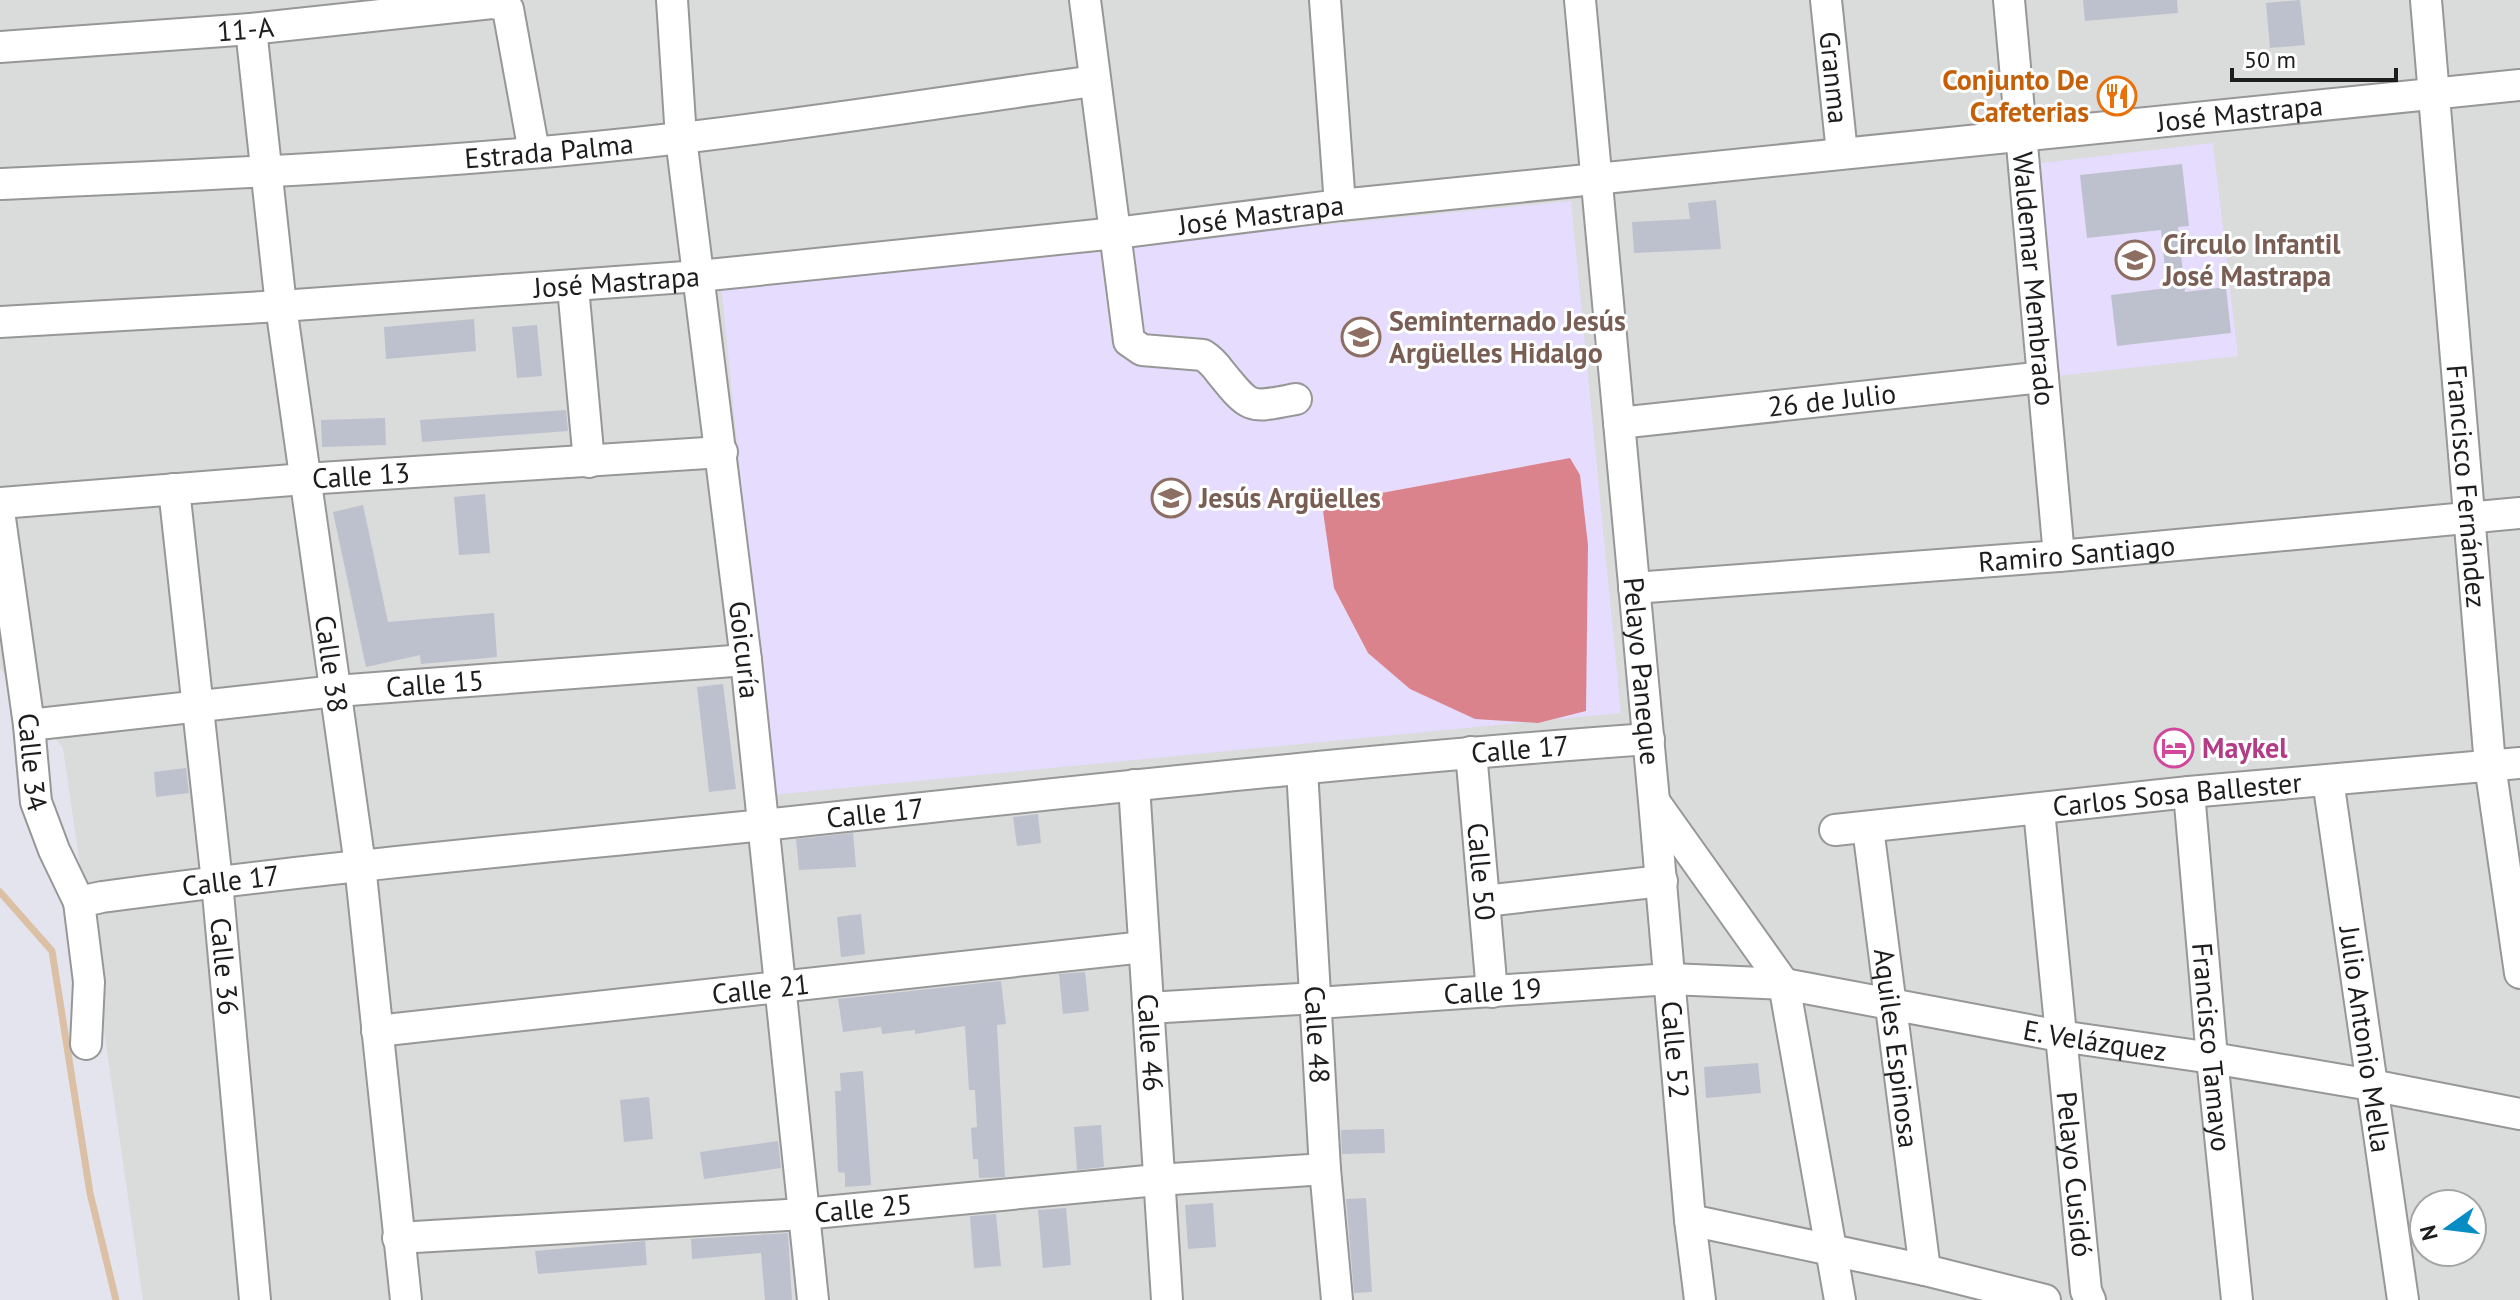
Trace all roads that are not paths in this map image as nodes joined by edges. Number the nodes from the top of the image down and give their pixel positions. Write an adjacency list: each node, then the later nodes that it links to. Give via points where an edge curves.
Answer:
1 (672, 0): 14 (street, Goicuría)
2 (1085, 0): 10 (street)
3 (1325, 0): 20 (street)
4 (1580, 0): 18 (street, Pelayo Paneque)
5 (1826, 0): 16 (street, Granma)
6 (2009, 0): 13 (street, Waldemar Membrado)
7 (2426, 0): 12 (street, Francisco Fernández)
8 (251, 29): 9 (street, 11-A); 15 (street, 11-A, via 503,5 508,9); 17 (street, Calle 38)
9 (0, 47)
10 (1094, 81): 14 (street, Estrada Palma); 21 (street)
11 (2520, 85): 12 (street, José Mastrapa)
12 (2433, 94): 13 (street, José Mastrapa); 35 (street, Francisco Fernández)
13 (2022, 137): 16 (street, José Mastrapa); 26 (street, Waldemar Membrado)
14 (681, 138): 15 (street, Estrada Palma); 22 (street, Goicuría)
15 (534, 152): 17 (street, Estrada Palma)
16 (1842, 153): 18 (street, José Mastrapa)
17 (268, 172): 19 (street, Estrada Palma); 24 (street, Calle 38)
18 (1597, 180): 20 (street, José Mastrapa); 28 (street, Pelayo Paneque)
19 (0, 184)
20 (1340, 205): 21 (street, José Mastrapa)
21 (1116, 233): 22 (street, José Mastrapa); 27 (street, via 1129,341 1142,350 1203,355 1251,404)
22 (699, 276): 23 (street, José Mastrapa); 29 (street, Goicuría)
23 (573, 287): 24 (street, José Mastrapa); 30 (street)
24 (281, 306): 25 (street, José Mastrapa); 31 (street, Calle 38)
25 (0, 322)
26 (2043, 377): 28 (street, 26 de Julio); 37 (street, Waldemar Membrado)
27 (1296, 399)
28 (1619, 423): 38 (street, Pelayo Paneque)
29 (722, 452): 30 (street, Calle 13); 39 (street, Goicuría)
30 (589, 462): 31 (street, Calle 13)
31 (305, 479): 32 (street, Calle 13); 40 (street, Calle 38)
32 (174, 489): 33 (street, Calle 13); 41 (street, Calle 36)
33 (0, 503)
34 (2520, 513): 35 (street, Ramiro Santiago)
35 (2468, 516): 37 (street, Ramiro Santiago); 46 (street, Francisco Fernández)
36 (0, 518): 42 (street, Calle 34)
37 (2059, 556): 38 (street, Ramiro Santiago)
38 (1634, 588): 43 (street, Pelayo Paneque)
39 (746, 660): 40 (street, Calle 15); 53 (street, Goicuría)
40 (336, 691): 41 (street, Calle 15); 56 (street, Calle 38)
41 (198, 708): 42 (street, Calle 15); 58 (street, Calle 36)
42 (29, 725): 59 (street, Calle 34, via 36,802 54,850)
43 (1649, 739): 44 (street, Calle 17); 51 (street, Pelayo Paneque)
44 (1471, 752): 47 (street, Calle 17); 60 (street, Calle 50)
45 (2520, 763): 46 (street, Carlos Sosa Ballester)
46 (2490, 765): 48 (street, Carlos Sosa Ballester); 62 (street, Francisco Fernández)
47 (1302, 769): 49 (street, Calle 17); 67 (street, Calle 48)
48 (2328, 780): 50 (street, Carlos Sosa Ballester); 74 (street, Julio Antonio Mella)
49 (1134, 785): 53 (street, Calle 17); 61 (street, Calle 46)
50 (2189, 792): 52 (street, Carlos Sosa Ballester); 73 (street, Francisco Tamayo)
51 (1654, 801): 57 (street, Calle 52); 64 (street, Pelayo Paneque)
52 (2039, 810): 54 (street, Carlos Sosa Ballester); 71 (street, Pelayo Cusidó)
53 (763, 825): 56 (street, Calle 17); 65 (street, Goicuría)
54 (1868, 828): 55 (street, Carlos Sosa Ballester); 68 (street, Aquiles Espinosa)
55 (1835, 830)
56 (360, 865): 58 (street, Calle 17); 70 (street, Calle 38)
57 (1662, 881): 60 (street); 63 (street, Calle 52)
58 (217, 882): 59 (street, Calle 17); 84 (street, Calle 36)
59 (90, 900): 72 (street, Calle 34)
60 (1484, 901): 66 (street, Calle 50)
61 (1144, 947): 65 (street, Calle 21); 69 (street, Calle 46)
62 (2520, 973)
63 (1670, 979): 64 (street, E. Velázquez); 66 (street, Calle 19); 79 (street, Calle 52)
64 (1784, 984): 68 (street, E. Velázquez); 81 (street, Pelayo Paneque)
65 (780, 988): 70 (street, Calle 21); 78 (street, Goicuría)
66 (1492, 992): 67 (street, Calle 19)
67 (1317, 1001): 69 (street, Calle 19); 76 (street, Calle 48)
68 (1889, 1006): 71 (street, E. Velázquez); 82 (street, Aquiles Espinosa)
69 (1148, 1008): 77 (street, Calle 46)
70 (377, 1031): 80 (street, Calle 38)
71 (2060, 1036): 73 (street, E. Velázquez); 91 (street, Pelayo Cusidó)
72 (86, 1044)
73 (2212, 1058): 74 (street, E. Velázquez); 92 (street, Francisco Tamayo)
74 (2371, 1085): 75 (street, E. Velázquez); 93 (street, Julio Antonio Mella)
75 (2520, 1114)
76 (1325, 1169): 77 (street, Calle 25); 88 (street, Calle 48)
77 (1157, 1180): 78 (street, Calle 25); 87 (street, Calle 46)
78 (803, 1214): 80 (street, Calle 25); 86 (street, Goicuría)
79 (1690, 1220): 81 (street); 83 (street, Calle 52)
80 (398, 1238): 85 (street, Calle 38)
81 (1833, 1251): 82 (street); 89 (street, Pelayo Paneque)
82 (1925, 1270): 90 (street)
83 (1695, 1299)
84 (255, 1300)
85 (406, 1300)
86 (813, 1300)
87 (1167, 1300)
88 (1337, 1300)
89 (1840, 1300)
90 (2045, 1300)
91 (2090, 1300)
92 (2237, 1300)
93 (2403, 1300)

